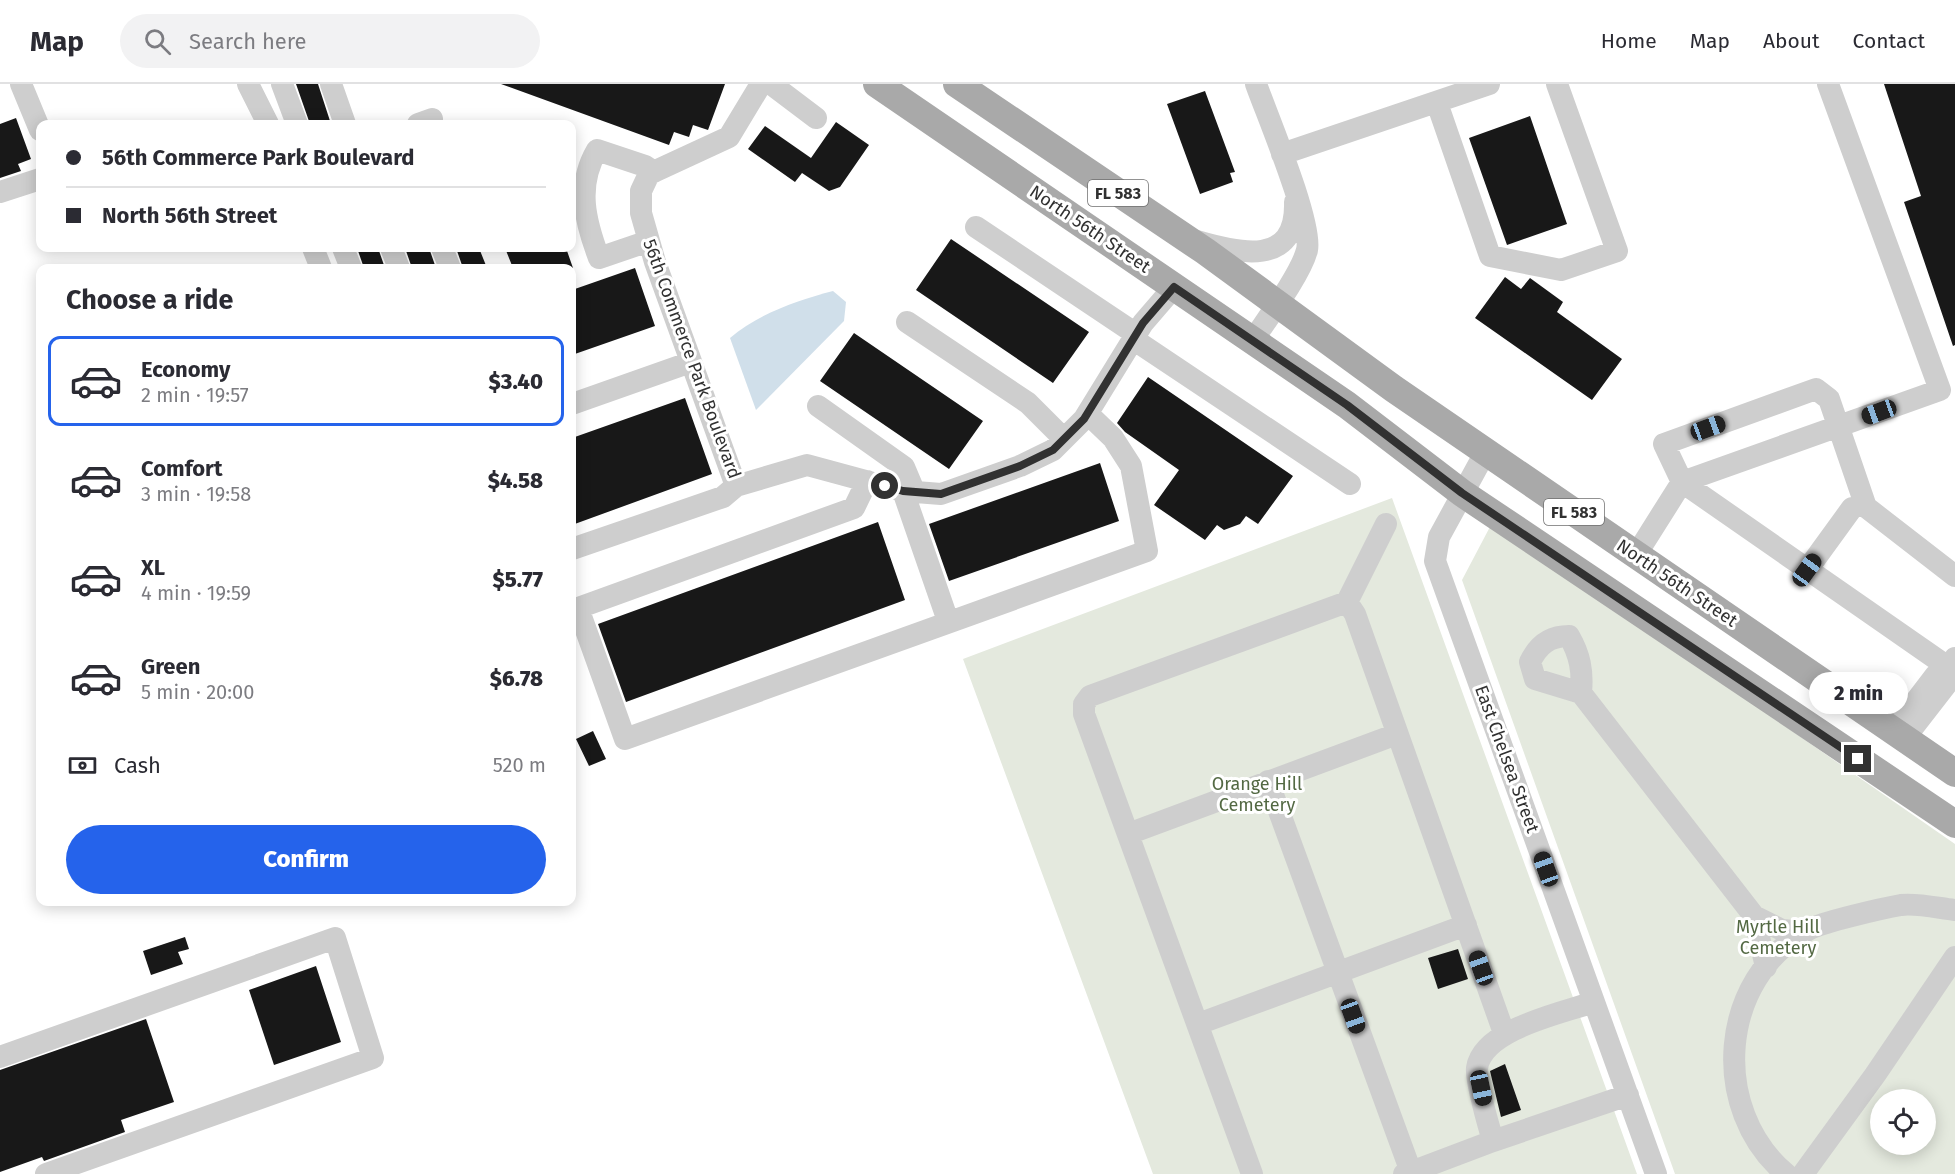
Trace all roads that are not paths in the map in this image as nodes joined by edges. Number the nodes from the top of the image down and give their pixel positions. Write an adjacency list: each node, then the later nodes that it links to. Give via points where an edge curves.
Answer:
1 (21, 84): 15 (street)
2 (248, 84): 16 (street)
3 (282, 84): 17 (street)
4 (331, 84): 18 (street)
5 (762, 84): 20 (street, via 729,136)
6 (771, 84): 14 (street)
7 (877, 84): 27 (main road, North 56th Street / FL 583)
8 (1256, 84): 19 (street)
9 (1489, 84): 13 (street)
10 (1557, 84): 13 (street, via 1617,251 1561,270 1490,255)
11 (1828, 84): 36 (street, via 1940,390)
12 (966, 86): 25 (main road, North 56th Street / FL 583)
13 (1437, 103): 19 (street)
14 (816, 118)
15 (36, 120)
16 (266, 120)
17 (296, 120)
18 (344, 120)
19 (1282, 154): 22 (street)
20 (654, 172): 26 (street, 56th Commerce Park Boulevard, via 641,191 640,213); 26 (street, via 597,150 589,165 583,198 586,223 599,258)
21 (36, 181): 23 (street)
22 (1294, 189): 25 (street, via 1292,228 1267,251 1230,250); 28 (street, via 1308,242)
23 (0, 192)
24 (976, 227): 30 (street)
25 (1184, 237): 28 (main road, North 56th Street / FL 583)
26 (649, 241): 32 (street, 56th Commerce Park Boulevard)
27 (1174, 287): 30 (street, 56th Commerce Park Boulevard); 31 (main road, North 56th Street / FL 583)
28 (1278, 304): 31 (street); 38 (main road, North 56th Street / FL 583)
29 (907, 322): 37 (street, via 1028,403)
30 (1135, 337): 35 (street, 56th Commerce Park Boulevard); 41 (street)
31 (1252, 340): 44 (main road, North 56th Street / FL 583, via 1347,405)
32 (691, 362): 33 (street); 42 (street, 56th Commerce Park Boulevard)
33 (576, 403)
34 (818, 406): 43 (street, via 904,467)
35 (1088, 414): 37 (street, 56th Commerce Park Boulevard); 52 (street, via 1113,438 1131,466 1147,551)
36 (1839, 427): 40 (street); 40 (street, via 1829,399 1816,389 1664,444); 49 (street, via 1866,507)
37 (1064, 439): 43 (street, 56th Commerce Park Boulevard, via 1053,450 1020,466 941,494)
38 (1486, 452): 44 (street, East Chelsea Street); 48 (main road, North 56th Street / FL 583)
39 (867, 481): 42 (street, 56th Commerce Park Boulevard, via 807,465); 43 (street, 56th Commerce Park Boulevard); 52 (street, via 854,508 578,608 625,739)
40 (1682, 482): 48 (street); 50 (street)
41 (1350, 484)
42 (736, 486): 47 (street, via 723,497)
43 (909, 492): 52 (street)
44 (1462, 493): 53 (main road, North 56th Street / FL 583); 69 (street, East Chelsea Street, via 1439,537 1435,561)
45 (1852, 508): 50 (street)
46 (1386, 524): 51 (street)
47 (576, 548)
48 (1636, 555): 57 (main road, North 56th Street / FL 583)
49 (1952, 569)
50 (1807, 570): 54 (street)
51 (1347, 602): 56 (street, via 1355,614); 61 (street, via 1090,696 1084,704 1084,714)
52 (948, 621)
53 (1688, 645): 57 (main road, via 1702,643 1726,650 1866,747 1892,746); 60 (main road, North 56th Street / FL 583)
54 (1953, 666): 57 (street, via 1949,681)
55 (1581, 693): 63 (street)
56 (1397, 734): 59 (street); 64 (street)
57 (1899, 735): 58 (main road, North 56th Street / FL 583)
58 (1955, 773)
59 (1268, 781): 61 (street); 68 (street)
60 (1948, 820)
61 (1128, 834): 70 (street)
62 (1955, 910): 65 (street, via 1902,905)
63 (1754, 916): 65 (street, via 1782,930); 67 (street)
64 (1466, 924): 68 (street); 71 (street)
65 (1805, 932): 67 (street, via 1782,946)
66 (1955, 957): 80 (street)
67 (1766, 967): 79 (street, via 1747,998 1733,1047 1733,1075 1739,1104 1753,1136)
68 (1336, 972): 70 (street); 75 (street)
69 (1594, 1002): 71 (street); 73 (street, East Chelsea Street)
70 (1198, 1024): 77 (street)
71 (1504, 1033): 74 (street, via 1487,1048 1477,1068)
72 (0, 1057): 76 (street, via 335,938 373,1058)
73 (1628, 1095): 74 (street); 78 (street, East Chelsea Street)
74 (1493, 1141): 75 (street)
75 (1409, 1173)
76 (46, 1174)
77 (1252, 1174)
78 (1656, 1174)
79 (1786, 1174)
80 (1803, 1174)

